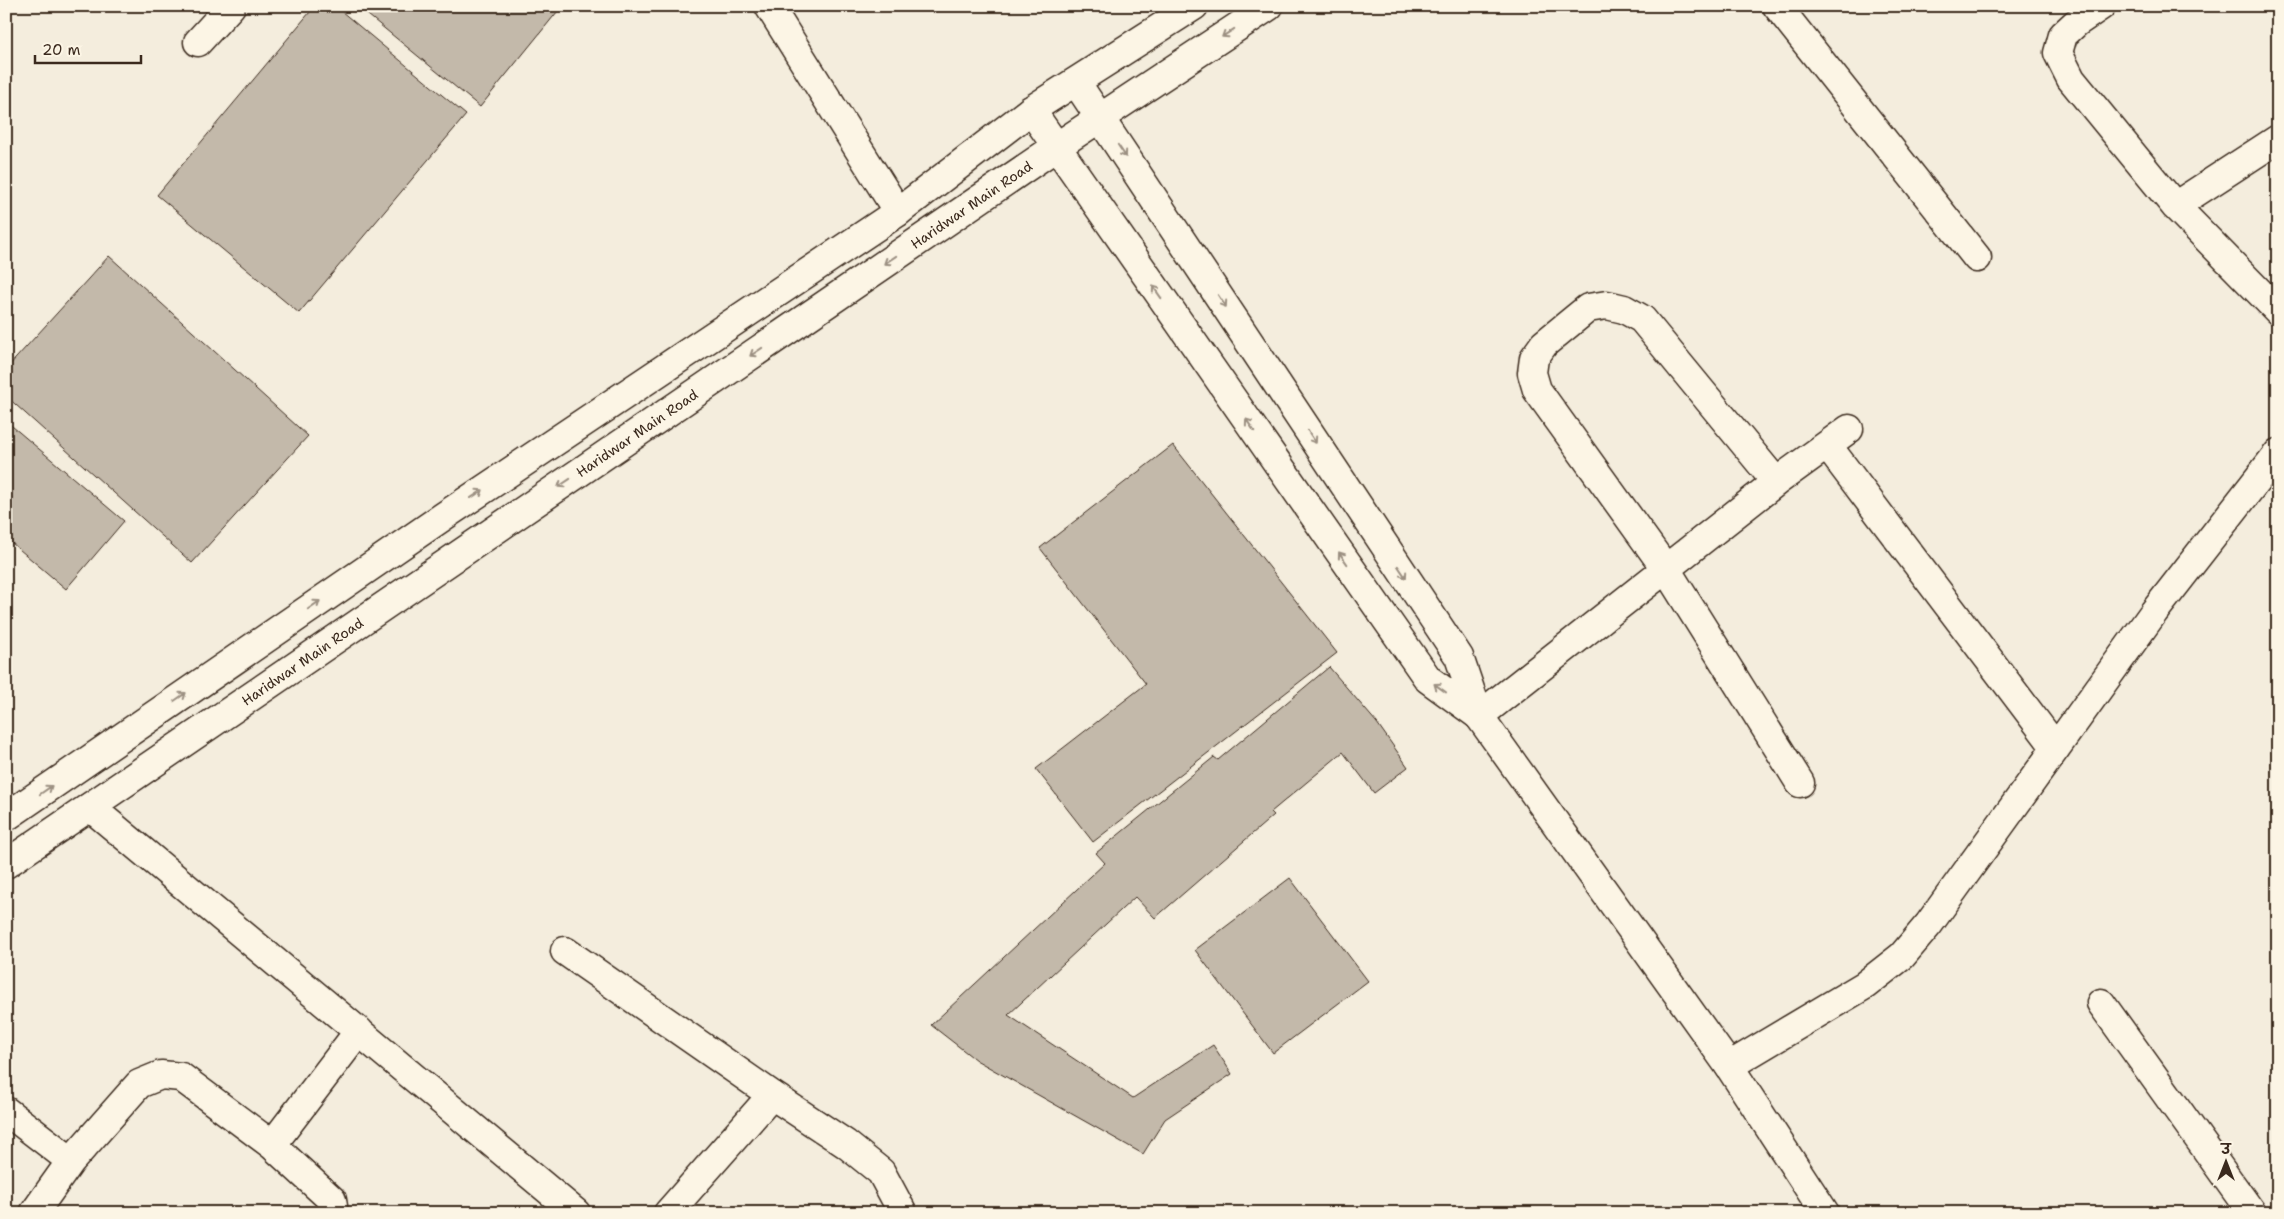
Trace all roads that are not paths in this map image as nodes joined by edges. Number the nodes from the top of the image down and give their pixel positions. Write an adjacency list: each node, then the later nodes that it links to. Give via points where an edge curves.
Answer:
1 (231, 6): 7 (street)
2 (769, 6): 14 (street)
3 (1194, 6): 8 (street)
4 (1269, 6): 10 (street, Haridwar Main Road, one-way to 10)
5 (1777, 6): 15 (street)
6 (2101, 6): 13 (street, via 2062,35 2058,53 2071,79)
7 (198, 42)
8 (1076, 82): 9 (street); 10 (street)
9 (1030, 110): 12 (street); 14 (street)
10 (1100, 118): 12 (street, Haridwar Main Road); 24 (street, one-way to 24, via 1458,657)
11 (2278, 139): 13 (street)
12 (1056, 147): 22 (street, Haridwar Main Road, one-way to 22); 24 (street, one-way to 12, via 1428,679)
13 (2175, 206): 16 (street)
14 (898, 212): 21 (street, one-way to 14)
15 (1977, 258)
16 (2278, 311)
17 (1849, 430): 18 (street)
18 (1827, 445): 20 (street); 25 (street)
19 (2278, 453): 25 (street, via 2154,612)
20 (1776, 482): 23 (street); 23 (street, via 1642,319 1608,305 1588,308 1544,344 1534,358 1532,373 1537,390)
21 (444, 516): 22 (street); 28 (street, one-way to 21)
22 (469, 548): 27 (street, Haridwar Main Road)
23 (1666, 569): 24 (street); 26 (street)
24 (1479, 716): 33 (street)
25 (2056, 748): 33 (street, via 1929,924 1902,956 1865,985)
26 (1800, 783)
27 (90, 807): 29 (street, Haridwar Main Road); 32 (street)
28 (6, 817)
29 (6, 864)
30 (565, 951): 34 (street)
31 (2101, 1003): 44 (street)
32 (359, 1031): 36 (street); 40 (street)
33 (1729, 1066): 43 (street)
34 (772, 1095): 41 (street); 42 (street, via 846,1144 881,1172)
35 (6, 1111): 37 (street)
36 (272, 1145): 37 (street, via 181,1077 161,1075 139,1084); 39 (street, via 332,1200)
37 (71, 1161): 38 (street)
38 (34, 1213)
39 (334, 1213)
40 (576, 1213)
41 (668, 1213)
42 (904, 1213)
43 (1825, 1213)
44 (2252, 1213)

